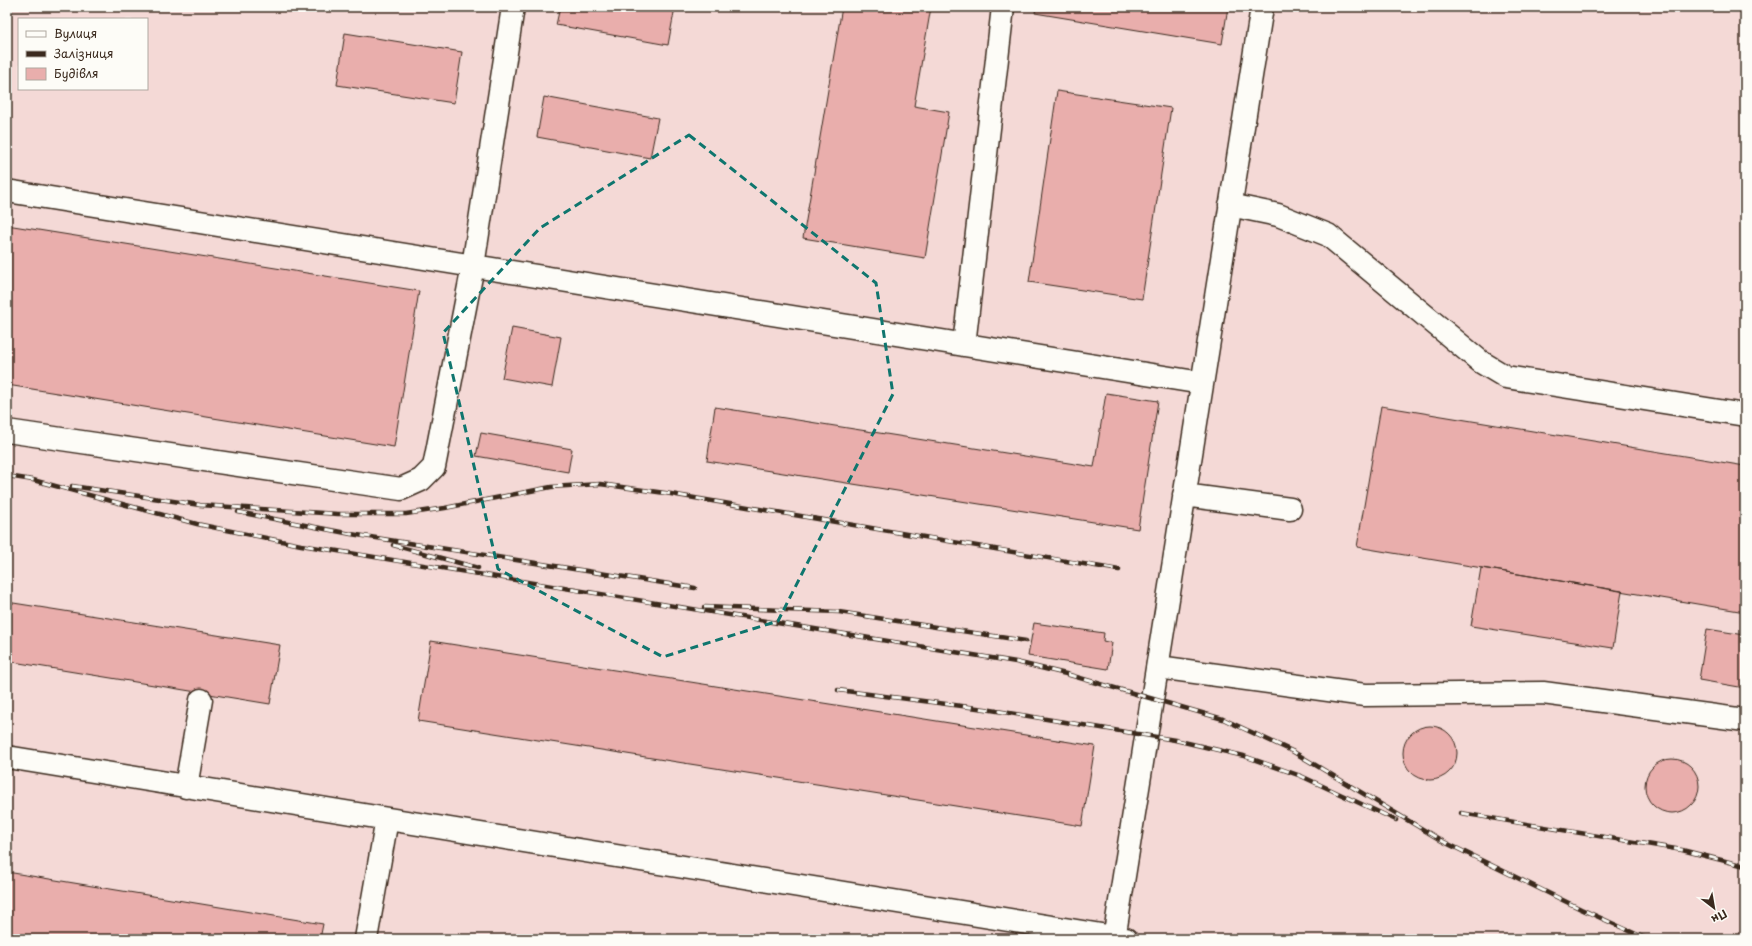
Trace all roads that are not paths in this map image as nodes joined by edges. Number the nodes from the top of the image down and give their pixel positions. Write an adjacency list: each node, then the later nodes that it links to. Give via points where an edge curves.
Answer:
1 (513, 7): 6 (lane)
2 (1003, 7): 7 (lane)
3 (1262, 7): 5 (lane)
4 (7, 191): 6 (lane)
5 (1230, 204): 8 (lane); 9 (lane, via 1278,215 1328,235 1481,362 1506,377)
6 (473, 266): 7 (lane); 10 (lane, via 434,468 420,480 401,489)
7 (964, 345): 8 (lane)
8 (1202, 383): 11 (lane)
9 (1745, 415)
10 (7, 431)
11 (1184, 494): 12 (lane); 13 (lane)
12 (1290, 509)
13 (1158, 666): 15 (lane, via 1364,695 1543,693); 19 (lane)
14 (201, 700): 17 (lane)
15 (1745, 720)
16 (7, 758): 17 (lane)
17 (186, 786): 18 (lane)
18 (387, 819): 19 (lane); 20 (lane)
19 (1118, 938)
20 (366, 939)

